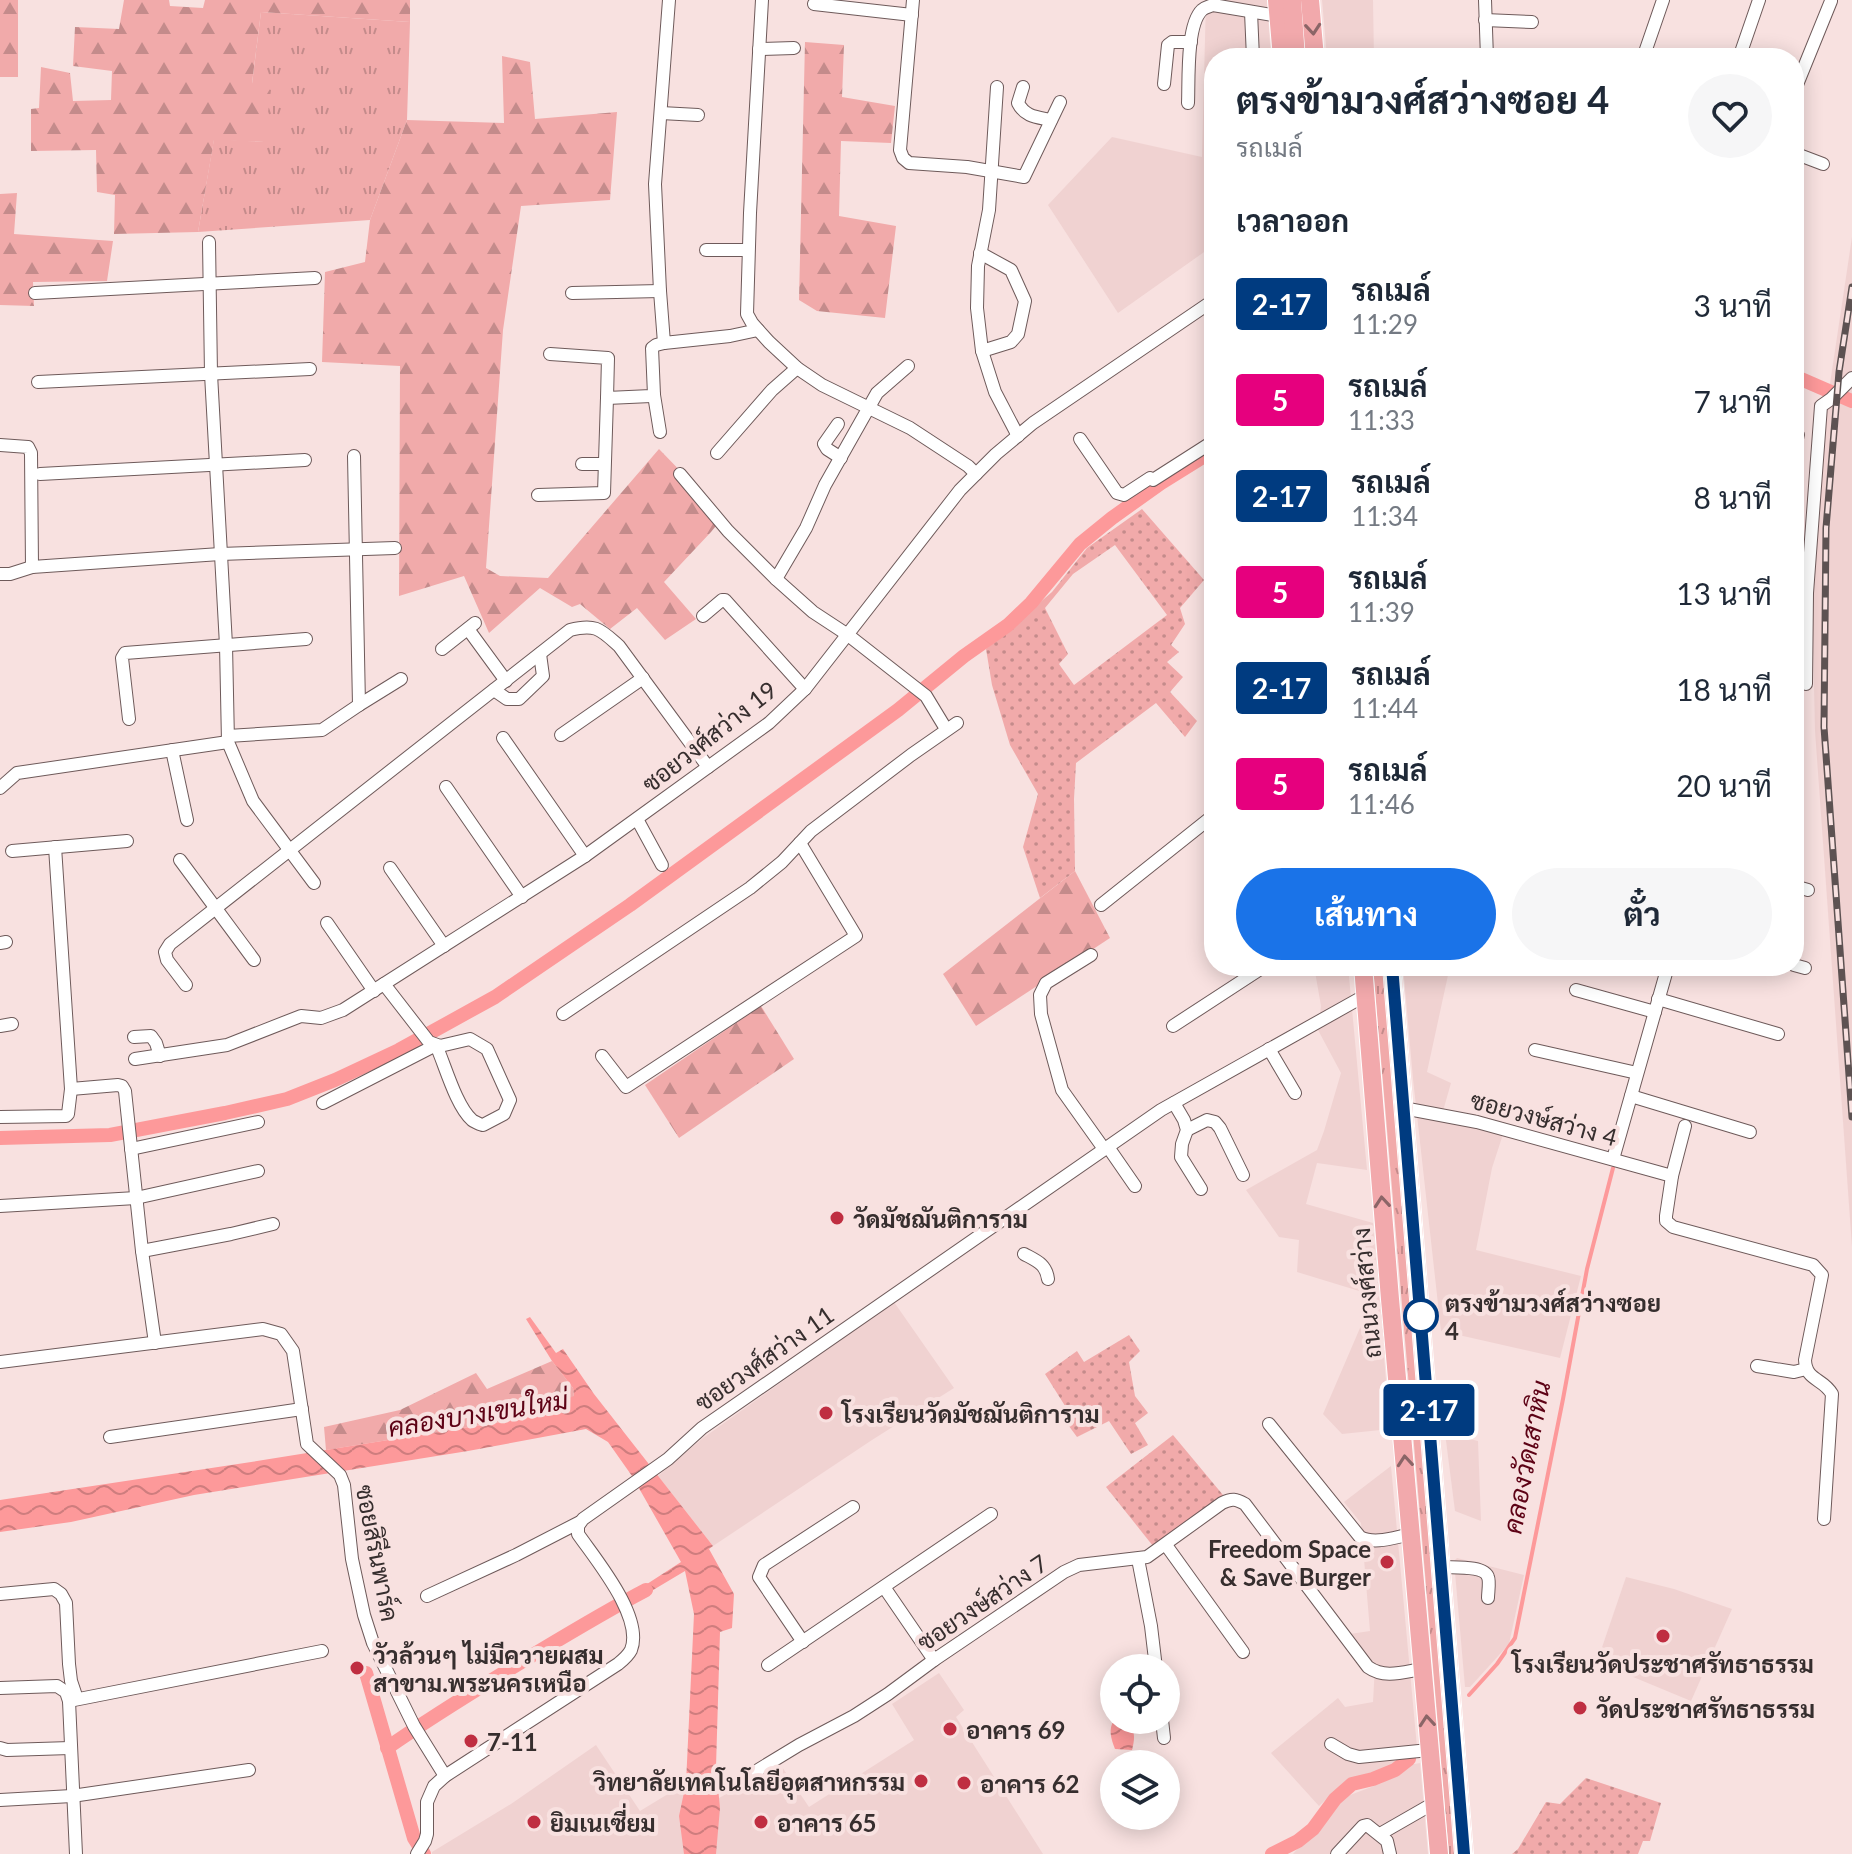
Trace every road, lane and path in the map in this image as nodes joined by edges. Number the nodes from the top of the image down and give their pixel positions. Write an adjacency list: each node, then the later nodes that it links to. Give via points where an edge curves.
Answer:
1 (669, 0): 32 (street)
2 (762, 0): 25 (street)
3 (913, 0): 13 (street)
4 (1292, 0): 20 (main road)
5 (1310, 0): 21 (main road, one-way to 21)
6 (1485, 0): 14 (street)
7 (1663, 0): 23 (street)
8 (1759, 0): 24 (street)
9 (1831, 1): 26 (street)
10 (814, 4): 13 (street)
11 (1278, 8): 12 (street); 19 (main road)
12 (1251, 12): 16 (street, via 1203,8); 18 (street)
13 (912, 15): 37 (street, via 903,158 909,163)
14 (1485, 20): 15 (street); 22 (street)
15 (1532, 22)
16 (1191, 42): 27 (street, via 1168,45); 31 (street)
17 (794, 48): 25 (street)
18 (1253, 48)
19 (1281, 48)
20 (1295, 48)
21 (1314, 48)
22 (1486, 48)
23 (1646, 48)
24 (1742, 48)
25 (759, 49): 40 (street)
26 (1804, 67)
27 (1164, 84)
28 (997, 87): 37 (street)
29 (1023, 87): 34 (street, via 1018,103 1023,112)
30 (1060, 102): 34 (street)
31 (1188, 103)
32 (661, 113): 33 (street); 44 (street, via 655,184)
33 (698, 115)
34 (1051, 120): 37 (street, via 1024,177)
35 (1804, 157): 36 (street)
36 (1823, 164)
37 (992, 172): 41 (street)
38 (209, 242): 43 (street)
39 (706, 250): 40 (street)
40 (748, 250): 48 (street, via 747,314)
41 (980, 253): 50 (street, via 977,308); 50 (street, via 1011,270 1025,301 1018,334 1011,342)
42 (315, 278): 43 (street)
43 (210, 284): 45 (street); 55 (street)
44 (660, 291): 46 (street); 49 (street)
45 (35, 293)
46 (572, 293)
47 (1204, 307): 63 (street, ซอยวงศ์สว่าง 19)
48 (758, 330): 49 (street); 53 (street)
49 (664, 343): 58 (street, via 652,348)
50 (982, 351): 63 (street, via 995,392)
51 (550, 354): 59 (street, via 608,358)
52 (908, 366): 60 (street, via 877,393)
53 (797, 368): 60 (street); 67 (street)
54 (310, 369): 55 (street)
55 (211, 374): 57 (street); 71 (street)
56 (1852, 378): 93 (street, via 1821,406)
57 (38, 382)
58 (654, 395): 59 (street); 62 (street)
59 (607, 398): 73 (street)
60 (868, 409): 69 (street); 76 (street, via 910,428)
61 (838, 424): 69 (street, via 824,444)
62 (660, 432)
63 (1018, 436): 76 (street, ซอยวงศ์สว่าง 19)
64 (1080, 439): 66 (street, via 1117,493 1124,495)
65 (0, 445): 81 (street, via 23,445 31,453)
66 (1204, 447)
67 (717, 453)
68 (354, 456): 79 (street)
69 (841, 458): 83 (street)
70 (305, 460): 71 (street)
71 (215, 464): 74 (street); 80 (street)
72 (582, 464): 73 (street)
73 (604, 464): 77 (street, via 602,495)
74 (40, 474)
75 (680, 474): 83 (street)
76 (976, 474): 85 (street, ซอยวงศ์สว่าง 19)
77 (538, 495)
78 (395, 548): 79 (street)
79 (356, 549): 80 (street); 96 (street)
80 (220, 554): 81 (street); 87 (street)
81 (32, 567): 82 (street)
82 (0, 574)
83 (776, 579): 85 (street)
84 (703, 616): 94 (street, via 725,600)
85 (848, 635): 94 (street, ซอยวงศ์สว่าง 19); 109 (street, via 926,696 951,726)
86 (306, 639): 87 (street)
87 (226, 645): 97 (street, via 125,653); 100 (street)
88 (442, 649): 92 (street, via 471,626)
89 (540, 654): 90 (street, via 570,630 585,626 602,630); 92 (street); 95 (street, via 543,676 519,699 507,699)
90 (643, 678): 98 (street); 102 (street)
91 (401, 679): 96 (street)
92 (506, 681): 95 (street)
93 (1806, 684)
94 (805, 689): 102 (street, ซอยวงศ์สว่าง 19)
95 (494, 690): 112 (street)
96 (359, 705): 100 (street, via 322,730)
97 (129, 719)
98 (561, 735)
99 (503, 738): 113 (street)
100 (228, 739): 101 (street); 112 (street, via 253,801)
101 (172, 750): 104 (street, via 17,773); 106 (street)
102 (708, 767): 105 (street, ซอยวงศ์สว่าง 19)
103 (446, 787): 120 (street)
104 (0, 788)
105 (637, 819): 113 (street, ซอยวงศ์สว่าง 19); 115 (street)
106 (187, 820)
107 (1204, 823): 121 (street)
108 (127, 841): 110 (street)
109 (800, 843): 136 (street, via 750,888); 144 (street, via 856,936 626,1087)
110 (55, 847): 111 (street); 147 (street)
111 (12, 851)
112 (289, 851): 117 (street); 122 (street)
113 (585, 856): 120 (street, ซอยวงศ์สว่าง 19)
114 (180, 860): 122 (street)
115 (662, 865)
116 (390, 868): 124 (street)
117 (314, 883)
118 (1804, 889): 119 (street)
119 (1808, 890)
120 (522, 897): 124 (street, ซอยวงศ์สว่าง 19)
121 (1101, 905)
122 (216, 908): 126 (street); 131 (street, via 165,952)
123 (327, 923): 132 (street)
124 (444, 946): 132 (street, ซอยวงศ์สว่าง 19)
125 (1091, 955): 158 (street, via 1046,983 1040,995 1041,1014 1062,1090)
126 (254, 960)
127 (1250, 976): 137 (street)
128 (1364, 976): 134 (main road, ถนนวงศ์สว่าง)
129 (1393, 976): 152 (main road)
130 (1665, 976): 135 (street)
131 (186, 985)
132 (379, 987): 140 (street); 143 (street, ซอยวงศ์สว่าง 19, via 321,1018 301,1016 227,1045)
133 (1576, 990): 135 (street)
134 (1366, 995): 141 (street, ซอยวงศ์สว่าง 11); 183 (main road, ถนนวงศ์สว่าง, one-way to 134)
135 (1657, 1005): 138 (street); 146 (street)
136 (563, 1014)
137 (1173, 1026)
138 (1778, 1034)
139 (134, 1037): 143 (street, via 151,1036)
140 (436, 1045): 140 (street, via 470,1039 487,1049 510,1100 504,1114 483,1125 472,1121); 150 (street)
141 (1269, 1049): 148 (street); 151 (street, ซอยวงศ์สว่าง 11)
142 (1535, 1050): 146 (street)
143 (160, 1056): 145 (street, ซอยวงศ์สว่าง 19)
144 (602, 1056)
145 (135, 1059)
146 (1637, 1073): 149 (street)
147 (71, 1089): 153 (street, via 66,1116); 159 (street, via 122,1086)
148 (1295, 1093)
149 (1631, 1096): 157 (street); 160 (street)
150 (323, 1103)
151 (1174, 1103): 156 (street); 158 (street, ซอยวงศ์สว่าง 11)
152 (1403, 1108): 160 (street, ซอยวงษ์สว่าง 4); 186 (main road)
153 (0, 1117)
154 (258, 1122): 159 (street)
155 (1685, 1126): 163 (street)
156 (1187, 1130): 162 (street, via 1207,1120 1215,1122); 165 (street, via 1181,1157)
157 (1750, 1132)
158 (1106, 1148): 164 (street); 182 (street, ซอยวงศ์สว่าง 11, via 711,1421)
159 (131, 1149): 166 (street)
160 (1613, 1159): 163 (street, ซอยวงษ์สว่าง 4)
161 (258, 1171): 166 (street)
162 (1243, 1175)
163 (1672, 1176): 175 (street, via 1666,1221 1673,1227 1820,1271)
164 (1135, 1186)
165 (1201, 1189)
166 (136, 1198): 167 (street); 169 (street)
167 (0, 1206)
168 (273, 1224): 169 (street)
169 (142, 1251): 172 (street)
170 (1024, 1254): 171 (street, via 1040,1262)
171 (1048, 1279)
172 (155, 1343): 173 (street, ซอยสิรีนพาร์ค); 176 (street, ซอยสิรีนพาร์ค, via 263,1329 281,1334 293,1351)
173 (0, 1362)
174 (1757, 1366): 175 (street)
175 (1806, 1369): 181 (street, via 1832,1394)
176 (302, 1409): 178 (street); 207 (street, ซอยสิรีนพาร์ค, via 307,1444 344,1485 352,1559 373,1643)
177 (1269, 1424): 183 (street, via 1360,1537 1367,1541)
178 (110, 1437)
179 (853, 1507): 191 (street, via 761,1570 759,1577)
180 (991, 1514): 187 (street)
181 (1824, 1519)
182 (580, 1522): 189 (street, ซอยวงศ์สว่าง 11); 207 (street, via 578,1534 624,1602 632,1648 606,1672)
183 (1412, 1534): 197 (main road, ถนนวงศ์สว่าง)
184 (1166, 1545): 185 (street, ซอยวงษ์สว่าง 7); 193 (street); 197 (street, ซอยวงษ์สว่าง 7, via 1222,1503 1236,1499 1368,1667 1388,1675)
185 (1138, 1559): 194 (street); 195 (street, ซอยวงษ์สว่าง 7, via 1079,1565 1064,1572)
186 (1442, 1567): 190 (street, via 1485,1572); 218 (main road)
187 (884, 1587): 191 (street); 195 (street)
188 (0, 1594): 199 (street, via 54,1589 61,1594)
189 (427, 1596)
190 (1488, 1598)
191 (803, 1642): 196 (street)
192 (322, 1651): 199 (street)
193 (1243, 1652)
194 (1154, 1654)
195 (934, 1660): 208 (street, ซอยวงษ์สว่าง 7, via 854,1716)
196 (768, 1665)
197 (1422, 1669): 205 (main road, ถนนวงศ์สว่าง, one-way to 197)
198 (0, 1688): 199 (street, via 57,1686)
199 (73, 1700): 204 (street)
200 (1164, 1734): 201 (street)
201 (1164, 1738)
202 (1331, 1744): 205 (street, via 1359,1757)
203 (0, 1748): 204 (street)
204 (70, 1748): 209 (street)
205 (1429, 1750): 211 (main road, ถนนวงศ์สว่าง)
206 (249, 1770): 209 (street)
207 (445, 1776): 213 (street, via 427,1802 427,1834)
208 (735, 1784)
209 (72, 1796): 210 (street); 215 (street)
210 (0, 1800)
211 (1434, 1803): 212 (street); 217 (main road, ถนนวงศ์สว่าง)
212 (1380, 1834): 214 (street, via 1387,1841); 216 (street, via 1363,1826)
213 (420, 1848)
214 (1386, 1852)
215 (76, 1854)
216 (1337, 1854)
217 (1439, 1854)
218 (1464, 1854)

